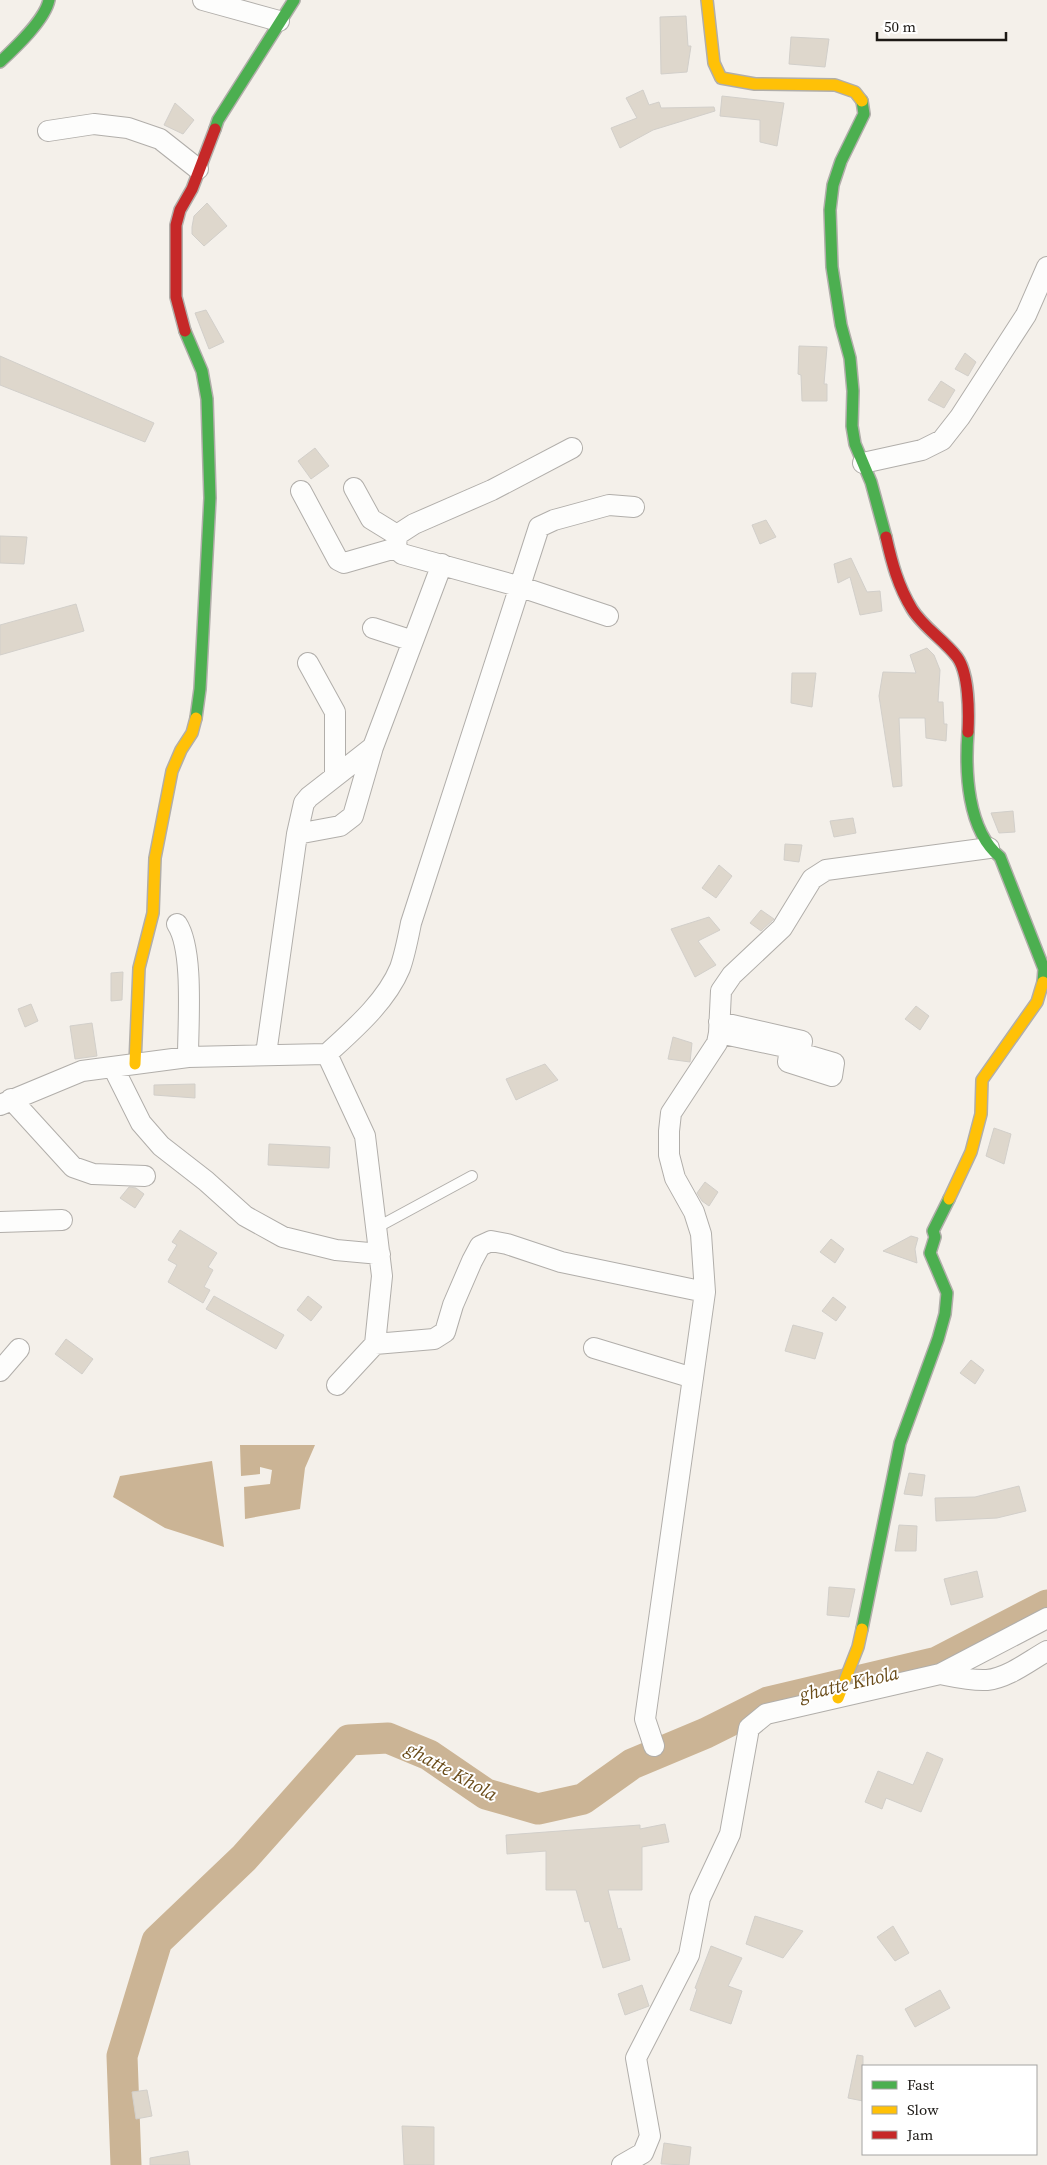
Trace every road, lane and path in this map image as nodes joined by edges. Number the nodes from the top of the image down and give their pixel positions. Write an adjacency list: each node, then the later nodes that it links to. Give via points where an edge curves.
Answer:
1 (49, 0): 6 (street, via 47,9)
2 (203, 0): 5 (street)
3 (294, 0): 5 (street)
4 (706, 0): 11 (street, via 714,63 722,78 755,84 835,85 855,92 863,102 864,114 848,144 833,185 830,243 841,325 850,358 852,426)
5 (279, 21): 8 (street, via 218,120)
6 (0, 62)
7 (48, 131): 8 (street, via 94,124 128,128 160,139)
8 (198, 169): 31 (street, via 176,225 176,297 181,322 202,371 207,398 210,498 200,689 192,733 172,771 155,858 153,913 139,968)
9 (1047, 267): 11 (street, via 1026,316 942,440 922,450)
10 (572, 448): 15 (street, via 492,490 414,524)
11 (863, 463): 25 (street, via 898,584 913,611 958,658 966,683 969,717 966,748 969,790 978,828)
12 (354, 488): 15 (street, via 371,519)
13 (301, 491): 15 (street, via 338,560 344,563)
14 (634, 507): 17 (street, via 609,505 539,527)
15 (396, 541): 16 (street, via 402,554)
16 (442, 564): 17 (street); 20 (street)
17 (521, 587): 18 (street); 29 (street, via 411,923 399,970 385,993)
18 (608, 616)
19 (373, 628): 20 (street)
20 (413, 641): 22 (street)
21 (308, 663): 23 (street, via 335,712)
22 (374, 747): 23 (street); 24 (street, via 353,816 340,826)
23 (335, 776): 24 (street, via 304,803)
24 (297, 834): 28 (street)
25 (989, 848): 27 (street, via 826,870 812,879 782,928 732,975 721,991); 50 (street, via 1000,857 1044,970 1042,989 1028,1016 982,1080 981,1114 971,1152 933,1231 935,1237 930,1254 948,1293 945,1314 900,1443 858,1647)
26 (177, 924): 30 (street, via 187,951)
27 (719, 1028): 27 (street, via 790,1048 788,1062 832,1076 834,1063 800,1053 802,1041); 40 (street, via 717,1043 671,1113 669,1131 669,1155 675,1178 694,1212 701,1234)
28 (266, 1054): 29 (street); 30 (street)
29 (327, 1054): 38 (street, via 365,1136)
30 (188, 1056): 31 (street)
31 (135, 1064): 32 (street)
32 (113, 1066): 33 (street, via 82,1071); 39 (street, via 146,1129 161,1146 245,1216 283,1237 336,1250)
33 (5, 1102): 34 (street, via 73,1167 93,1174)
34 (145, 1176)
35 (472, 1176): 38 (lane)
36 (62, 1220): 37 (street)
37 (0, 1222)
38 (376, 1228): 39 (street)
39 (380, 1254): 41 (street, via 382,1276)
40 (705, 1292): 41 (street, via 561,1262 491,1241 480,1246 472,1261 445,1332 434,1339); 45 (street)
41 (375, 1344): 46 (street)
42 (594, 1348): 45 (street)
43 (20, 1349): 44 (street)
44 (0, 1371)
45 (693, 1378): 51 (street, via 645,1719)
46 (337, 1385)
47 (1047, 1618): 49 (street)
48 (1047, 1651): 49 (street, via 989,1680)
49 (940, 1674): 50 (street)
50 (838, 1698): 52 (street, via 766,1714 749,1728 730,1834 700,1898 689,1956 636,2058 650,2136 643,2153)
51 (654, 1746)
52 (622, 2165)

